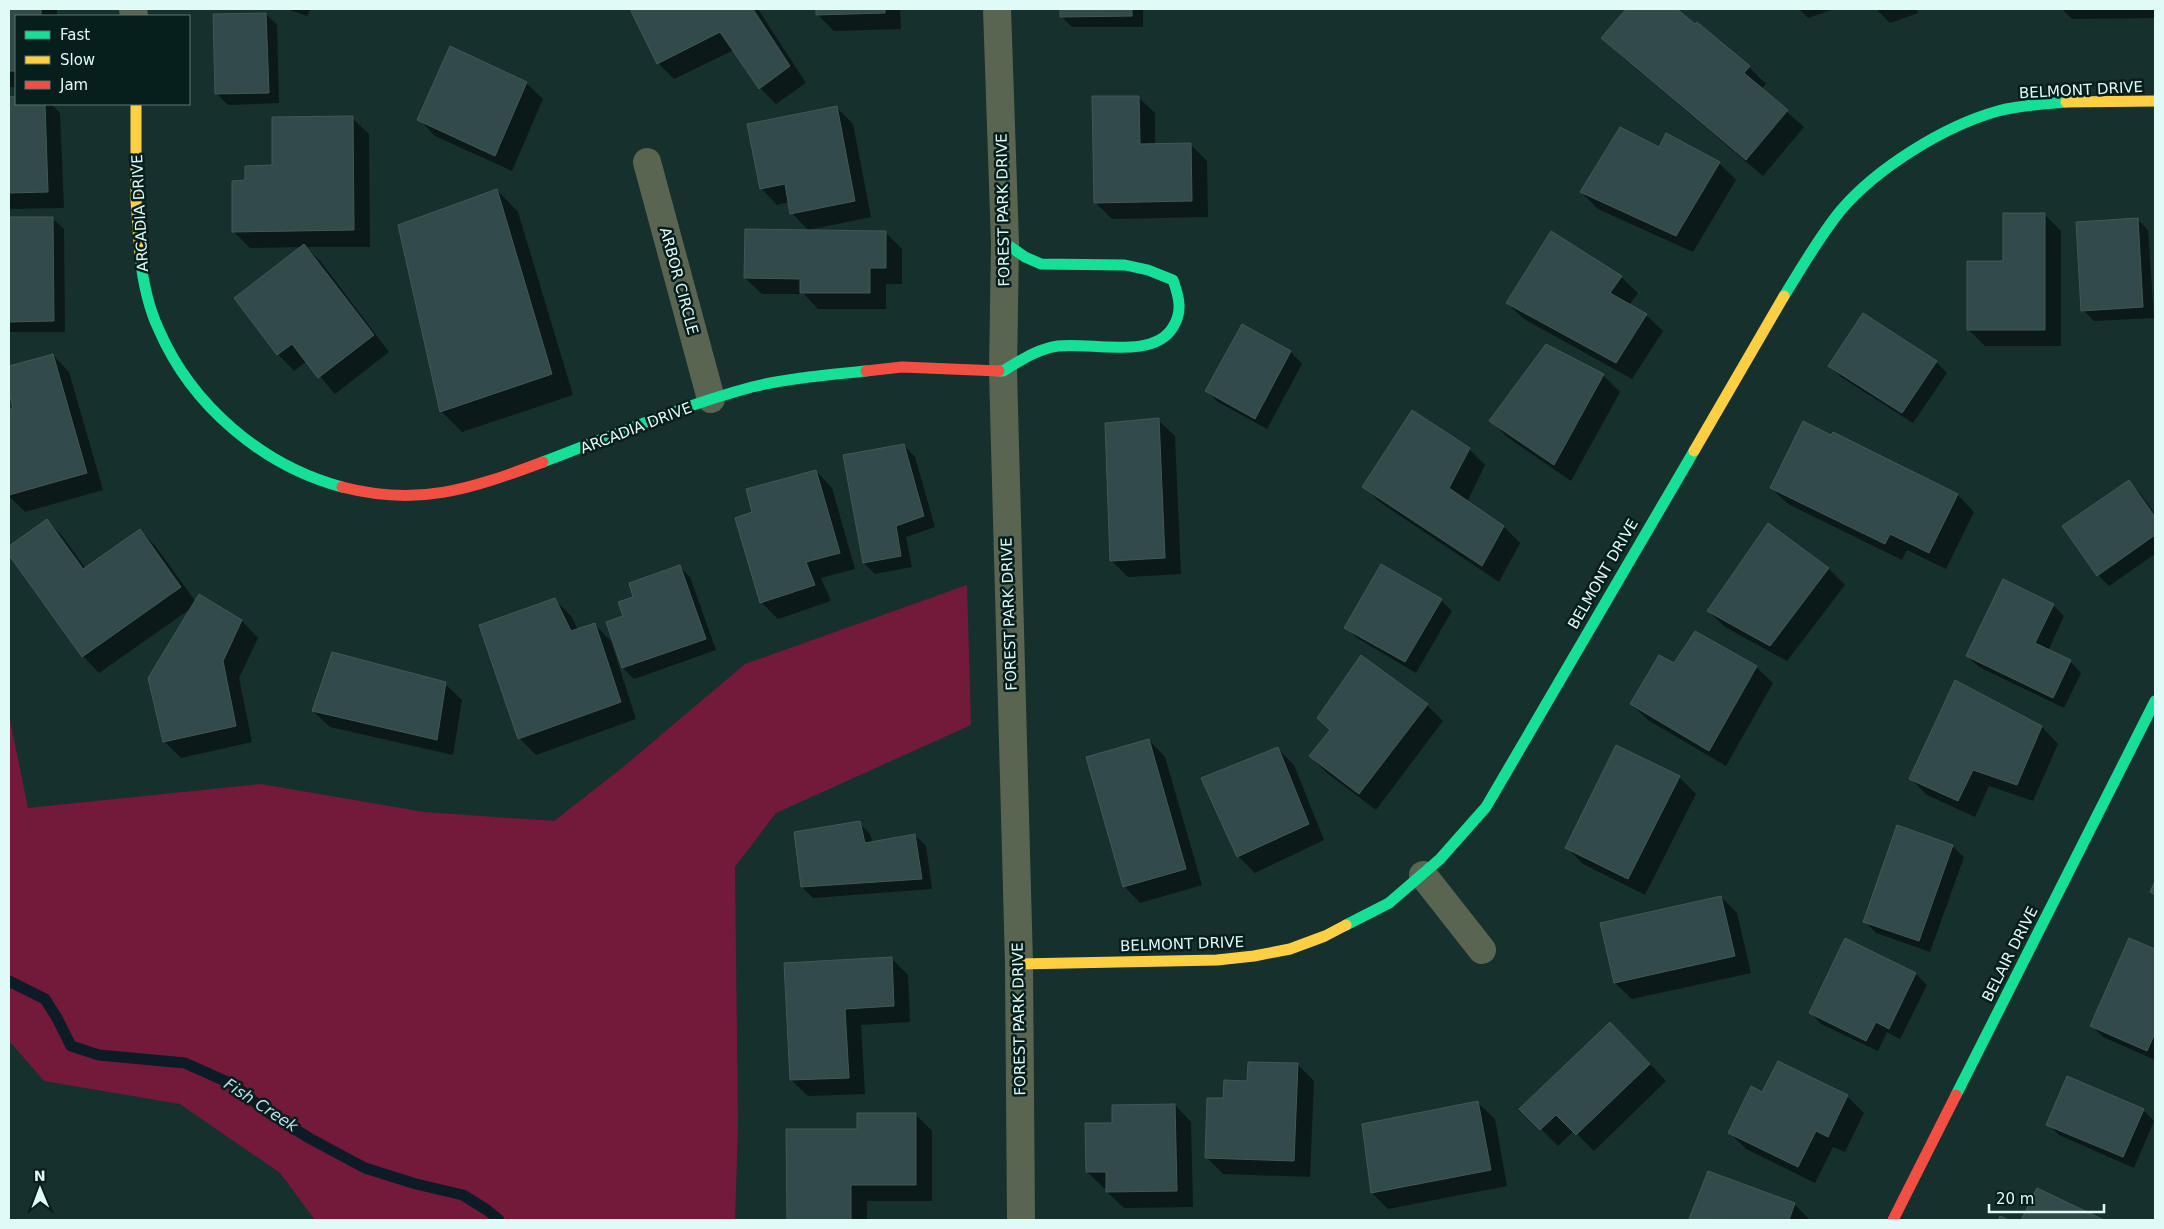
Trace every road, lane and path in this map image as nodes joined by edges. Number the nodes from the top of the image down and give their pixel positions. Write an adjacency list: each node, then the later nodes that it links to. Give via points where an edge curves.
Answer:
1 (998, 9): 5 (street, FOREST PARK DRIVE)
2 (2155, 101): 9 (street, BELMONT DRIVE, via 2040,105 1979,117 1906,158 1850,202 1802,266 1486,807)
3 (136, 105): 7 (street, ARCADIA DRIVE, via 140,255 147,297 160,332 186,379 244,440 274,459 340,487 373,494 410,497 443,494 481,486)
4 (648, 162): 7 (street, ARBOR CIRCLE)
5 (1005, 244): 6 (street, FOREST PARK DRIVE); 6 (street, via 1023,257 1045,265 1114,264 1154,271 1173,280 1180,300 1178,319 1168,336 1148,346 1058,346 1032,353)
6 (1003, 371): 7 (street, ARCADIA DRIVE, via 902,367 797,379); 11 (street, FOREST PARK DRIVE)
7 (711, 399)
8 (2155, 701): 13 (street, BELAIR DRIVE)
9 (1423, 875): 10 (street); 11 (street, BELMONT DRIVE, via 1389,903 1325,936 1290,949 1217,960)
10 (1482, 950)
11 (1019, 964): 12 (street, FOREST PARK DRIVE)
12 (1021, 1220)
13 (1892, 1220)

